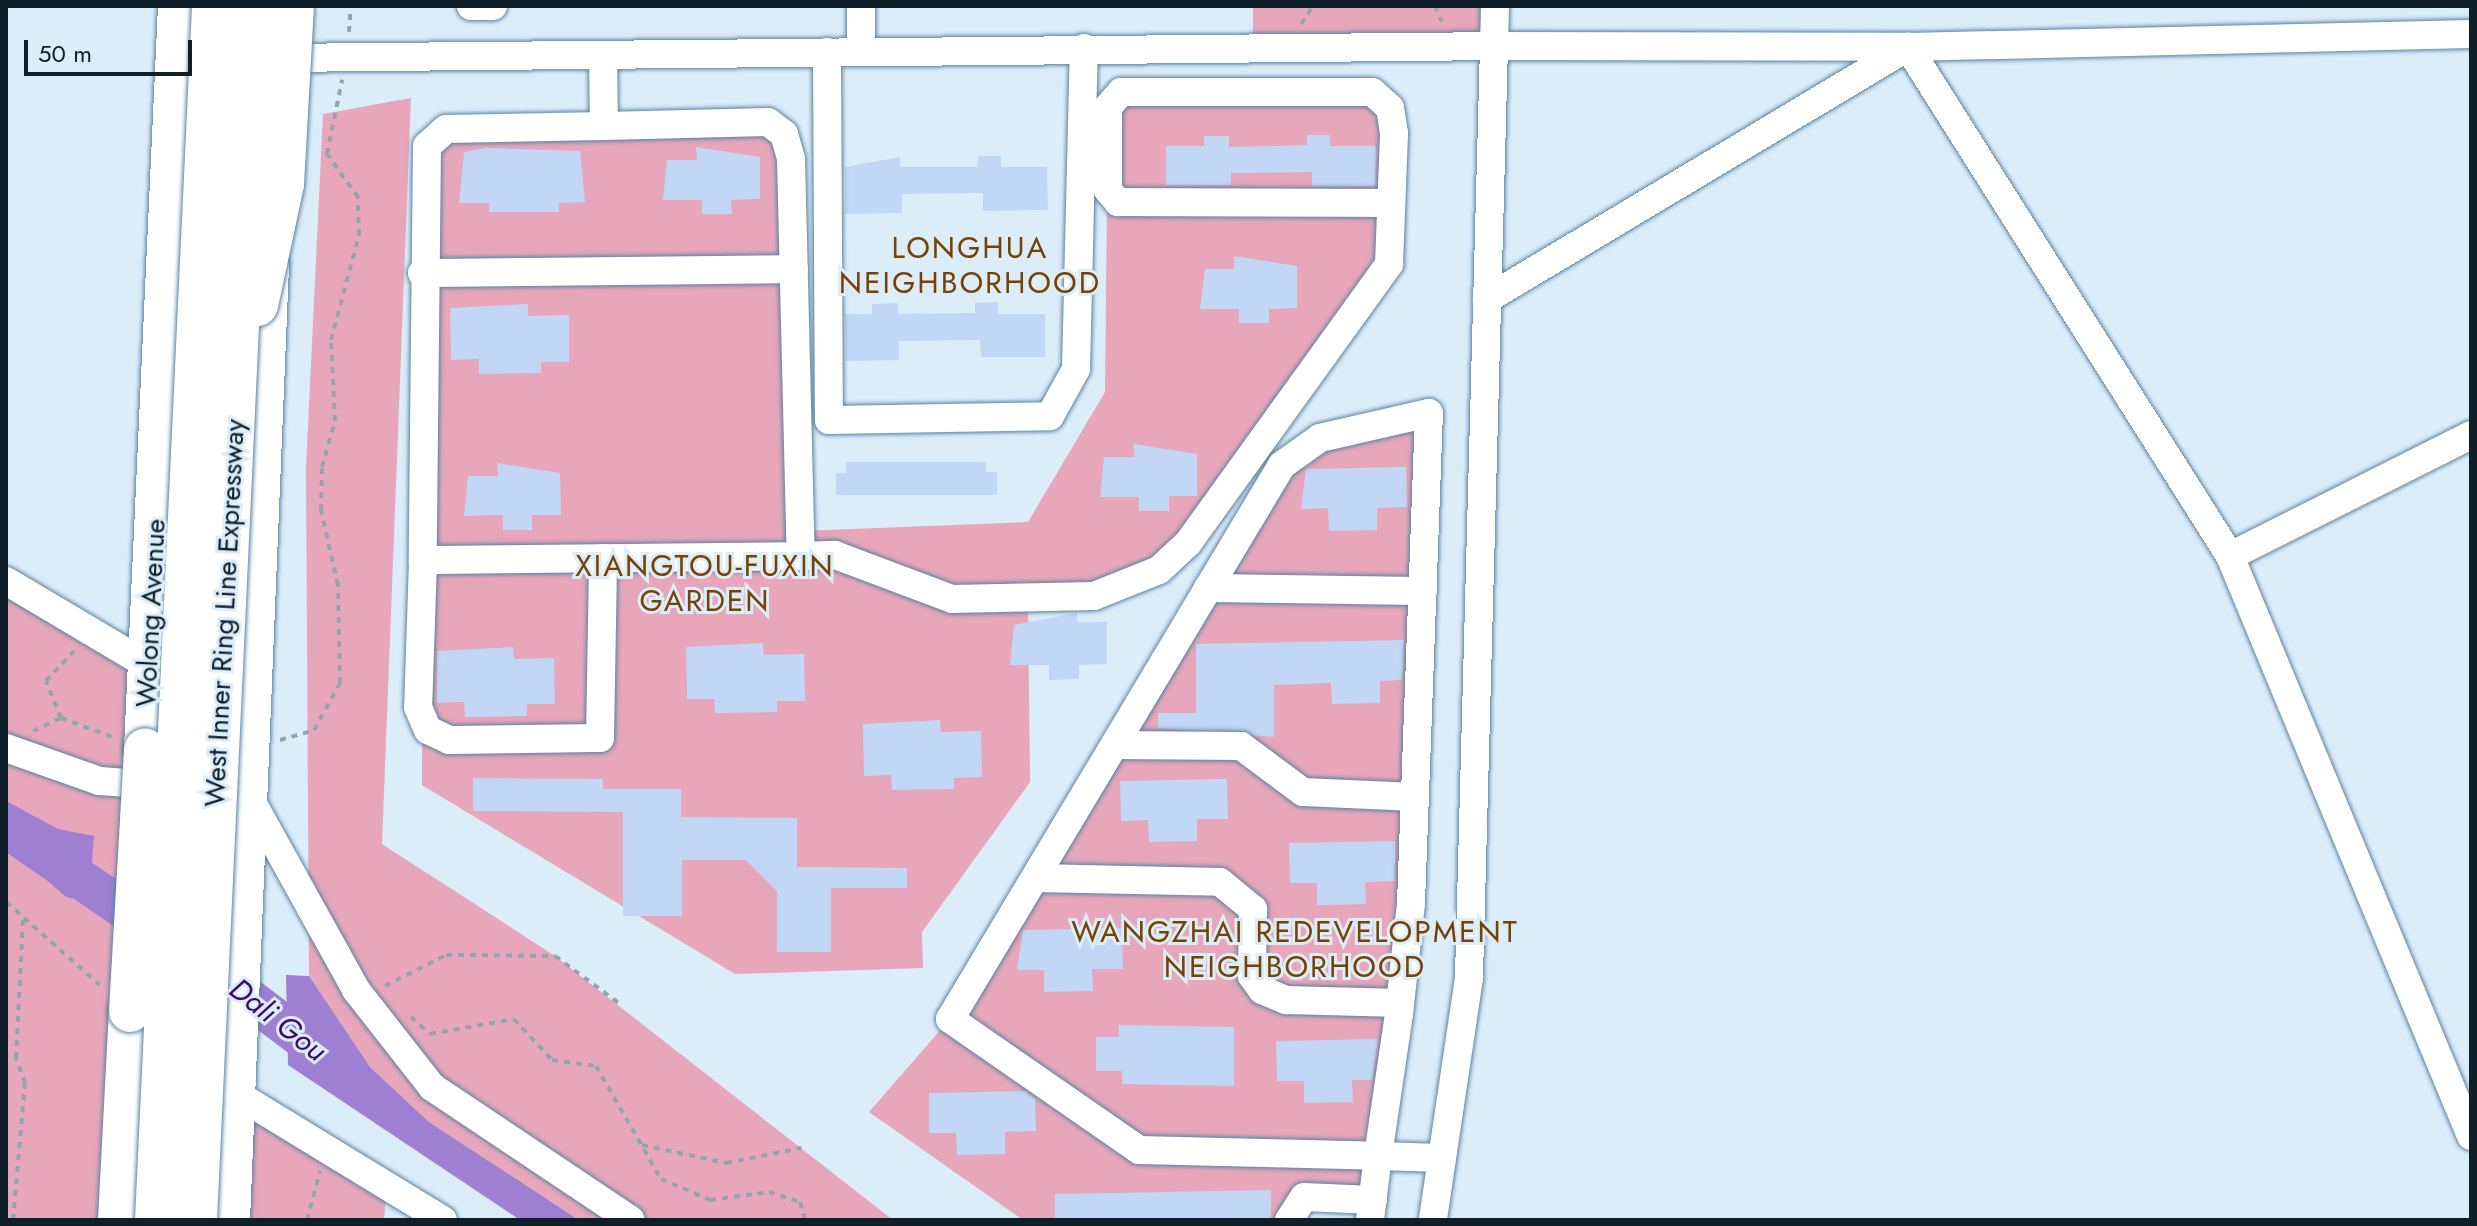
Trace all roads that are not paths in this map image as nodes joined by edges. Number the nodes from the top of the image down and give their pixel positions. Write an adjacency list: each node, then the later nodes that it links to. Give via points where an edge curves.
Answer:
1 (179, 6): 33 (highway, Wolong Avenue)
2 (189, 6): 25 (highway, bridge, via 180,231)
3 (213, 6): 25 (highway, West Inner Ring Line Expressway, bridge)
4 (253, 6): 25 (highway, West Inner Ring Line Expressway, bridge)
5 (280, 6): 18 (highway)
6 (293, 6): 25 (highway, bridge, via 283,184)
7 (471, 6): 8 (street)
8 (493, 6)
9 (861, 6): 16 (street)
10 (1495, 6): 12 (street)
11 (2471, 34): 13 (street)
12 (1494, 46): 13 (street); 14 (street); 23 (street)
13 (1908, 47): 23 (street); 27 (street)
14 (1084, 48): 15 (street, via 1076,369 1050,416 860,420 829,420); 16 (street)
15 (827, 52): 16 (street); 17 (street)
16 (861, 52)
17 (603, 55): 18 (street); 19 (street)
18 (277, 58): 36 (highway)
19 (604, 126): 21 (street, via 768,122 776,128 791,159); 22 (street, via 446,129 427,146 422,170)
20 (1391, 203): 20 (street, via 1118,202 1108,190 1108,107 1121,92 1372,92 1390,108); 26 (street, via 1389,264 1188,543 1159,570 1094,596 952,599 835,555)
21 (794, 269): 22 (street); 26 (street)
22 (422, 273): 29 (street)
23 (1487, 299): 43 (street, via 1469,978)
24 (2471, 435): 27 (street)
25 (213, 438): 46 (highway, West Inner Ring Line Expressway, bridge); 47 (highway, West Inner Ring Line Expressway, bridge)
26 (801, 556): 28 (street)
27 (2230, 556): 41 (street)
28 (603, 558): 29 (street); 29 (street, via 600,738 555,739 449,740 428,730 418,707)
29 (423, 560)
30 (6, 581): 33 (street)
31 (1208, 588): 32 (street); 32 (street, via 1282,465 1320,438 1429,413); 35 (street)
32 (1423, 591): 37 (street)
33 (149, 666): 45 (highway, Wolong Avenue, bridge)
34 (13, 743): 36 (street, via 99,781)
35 (1115, 745): 37 (street, via 1241,746 1303,792); 38 (street)
36 (246, 791): 40 (highway); 50 (street, via 356,990 432,1087)
37 (1415, 797): 39 (street)
38 (1035, 878): 39 (street, via 1220,882 1253,909 1252,976 1262,990 1286,1000); 42 (street, via 950,1019 1139,1150)
39 (1400, 1003): 42 (street)
40 (234, 1073): 48 (highway); 49 (street, via 328,1146)
41 (2471, 1136)
42 (1378, 1156): 43 (street); 44 (street)
43 (1442, 1158): 52 (street)
44 (1372, 1210): 51 (street, via 1304,1197)
45 (119, 1220)
46 (156, 1220)
47 (196, 1220)
48 (229, 1220)
49 (443, 1220)
50 (631, 1220)
51 (1289, 1220)
52 (1433, 1220)

